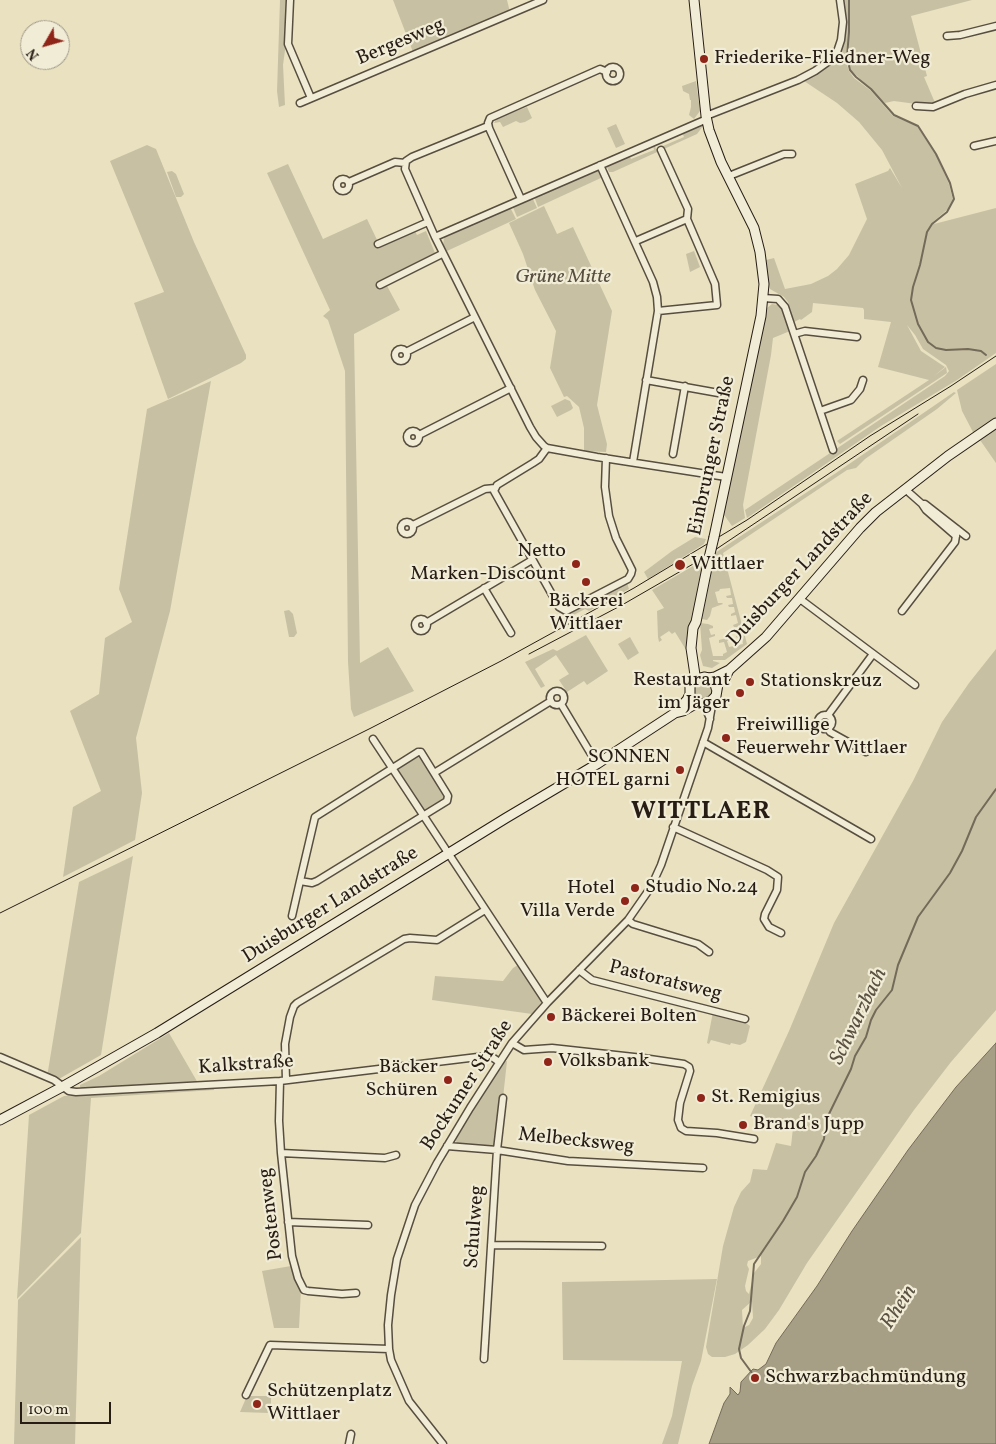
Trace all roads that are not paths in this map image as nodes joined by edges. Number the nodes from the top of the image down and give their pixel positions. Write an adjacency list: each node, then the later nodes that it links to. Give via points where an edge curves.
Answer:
1 (290, 0): 9 (street, via 288,44)
2 (543, 0): 9 (street, Bergesweg)
3 (694, 0): 12 (main road, Einbrunger Straße)
4 (840, 0): 12 (street, via 841,40 837,52 826,64 798,80)
5 (996, 26): 6 (street)
6 (947, 36)
7 (607, 72): 13 (street, via 600,69 494,115)
8 (996, 85): 11 (street, via 933,108)
9 (311, 98): 10 (street, Bergesweg)
10 (300, 103)
11 (916, 106)
12 (706, 118): 19 (street); 20 (main road, Einbrunger Straße)
13 (488, 126): 18 (street, via 412,157); 22 (street)
14 (996, 141): 15 (street)
15 (974, 146)
16 (661, 150): 23 (street, via 688,208)
17 (792, 154): 20 (street, via 784,154)
18 (405, 163): 21 (street, via 395,162); 24 (street)
19 (600, 165): 22 (street); 26 (street)
20 (729, 176): 30 (main road, Einbrunger Straße, via 758,240)
21 (349, 182)
22 (521, 198): 25 (street)
23 (687, 219): 26 (street); 31 (street, via 716,284 717,305)
24 (428, 222): 25 (street); 27 (street)
25 (435, 237): 28 (street)
26 (636, 241): 31 (street, via 653,282)
27 (378, 244)
28 (442, 254): 29 (street); 32 (street)
29 (380, 286)
30 (763, 298): 33 (street, via 778,299 783,303); 49 (main road, Einbrunger Straße)
31 (658, 311): 36 (street)
32 (475, 317): 35 (street); 39 (street)
33 (794, 334): 34 (street, via 805,331); 41 (street)
34 (857, 337)
35 (406, 352)
36 (646, 380): 38 (street); 48 (street)
37 (862, 380): 41 (street, via 860,389 851,400)
38 (685, 386): 40 (street); 46 (street)
39 (511, 388): 43 (street); 44 (street, via 536,437)
40 (724, 394)
41 (820, 411): 45 (street)
42 (996, 423): 51 (main road, Duisburger Landstraße)
43 (419, 435)
44 (547, 448): 47 (street); 50 (street, via 539,459)
45 (833, 450)
46 (673, 454)
47 (606, 458): 48 (street); 55 (street, via 609,516 632,570 630,578 566,611 559,607)
48 (632, 462): 49 (street)
49 (726, 477): 59 (main road, Einbrunger Straße, bridge)
50 (495, 488): 52 (street, via 485,489); 55 (street, via 495,494)
51 (905, 489): 53 (street); 57 (main road, Duisburger Landstraße, via 860,528)
52 (413, 525)
53 (957, 532): 54 (street); 58 (street, via 955,542)
54 (966, 536)
55 (532, 560): 56 (street)
56 (484, 588): 60 (street); 61 (street)
57 (800, 599): 62 (street); 63 (main road, Duisburger Landstraße, via 766,637)
58 (902, 612)
59 (696, 622): 64 (main road, Einbrunger Straße, via 698,660); 65 (main road, Einbrunger Straße, via 692,638)
60 (426, 623)
61 (511, 633)
62 (872, 654): 66 (street); 74 (street)
63 (729, 670): 64 (main road, Duisburger Landstraße); 67 (main road, Duisburger Landstraße)
64 (708, 678): 65 (main road, Duisburger Landstraße); 67 (main road)
65 (693, 680): 68 (main road, Duisburger Landstraße)
66 (915, 685)
67 (716, 688): 69 (main road, Duisburger Landstraße)
68 (690, 694): 72 (main road); 73 (main road, Duisburger Landstraße)
69 (713, 700): 72 (main road, Duisburger Landstraße); 75 (street, Bockumer Straße)
70 (551, 701): 71 (street); 71 (street, via 555,691 560,692 564,697); 82 (street)
71 (561, 704): 80 (street)
72 (700, 704): 73 (main road, Duisburger Landstraße); 75 (street)
73 (675, 713): 80 (main road, Duisburger Landstraße)
74 (828, 715): 76 (street, via 832,723); 76 (street, via 818,721 821,727)
75 (710, 719): 78 (street, Bockumer Straße)
76 (828, 728): 79 (street)
77 (373, 739): 81 (street)
78 (702, 742): 84 (street, Bockumer Straße); 85 (street)
79 (866, 752)
80 (598, 764): 86 (main road, Duisburger Landstraße)
81 (393, 768): 82 (street, via 421,752); 83 (street); 87 (street, via 315,818)
82 (434, 774): 83 (street, via 448,799)
83 (423, 816): 86 (street); 87 (street, via 317,881)
84 (674, 827): 90 (street, Bockumer Straße, via 651,887); 91 (street, via 778,877 777,890 764,919 769,927)
85 (871, 839)
86 (448, 854): 88 (street); 100 (main road, Duisburger Landstraße, via 165,1028)
87 (300, 881): 89 (street)
88 (485, 910): 94 (street); 99 (street, Postenweg, via 437,940 404,939 297,1003 290,1017 285,1044)
89 (292, 916)
90 (628, 920): 92 (street, via 698,944); 93 (street, Bockumer Straße)
91 (781, 933)
92 (709, 952)
93 (579, 970): 94 (street, Bockumer Straße); 95 (street, Pastoratsweg, via 592,980)
94 (547, 1003): 96 (street, Bockumer Straße)
95 (746, 1018)
96 (512, 1043): 98 (street, Bockumer Straße); 103 (street, via 524,1050 561,1049 686,1065 690,1071 678,1114 681,1128)
97 (0, 1057): 100 (street, Kalkstraße, via 54,1080)
98 (499, 1062): 99 (street, Kalkstraße, via 486,1056); 104 (street, Bockumer Straße)
99 (283, 1080): 100 (street, Kalkstraße, via 76,1092); 106 (street, Postenweg, via 279,1121)
100 (62, 1087): 102 (main road, Duisburger Landstraße)
101 (503, 1098): 105 (street, Schulweg)
102 (0, 1120)
103 (754, 1139)
104 (447, 1146): 105 (street, Melbecksweg); 114 (street, Bockumer Straße, via 415,1205 397,1259 388,1325)
105 (497, 1150): 108 (street, Melbecksweg, via 568,1162); 111 (street, Schulweg)
106 (281, 1153): 107 (street, via 385,1158); 109 (street, Postenweg)
107 (396, 1155)
108 (703, 1168)
109 (288, 1222): 110 (street); 113 (street, Postenweg, via 292,1256 304,1290)
110 (368, 1225)
111 (490, 1245): 112 (street); 115 (street, Schulweg)
112 (602, 1246)
113 (356, 1293)
114 (389, 1349): 116 (street, via 270,1345); 119 (street, Bockumer Straße, via 409,1401)
115 (484, 1358)
116 (246, 1395)
117 (351, 1434): 118 (street)
118 (349, 1443)
119 (443, 1444)

